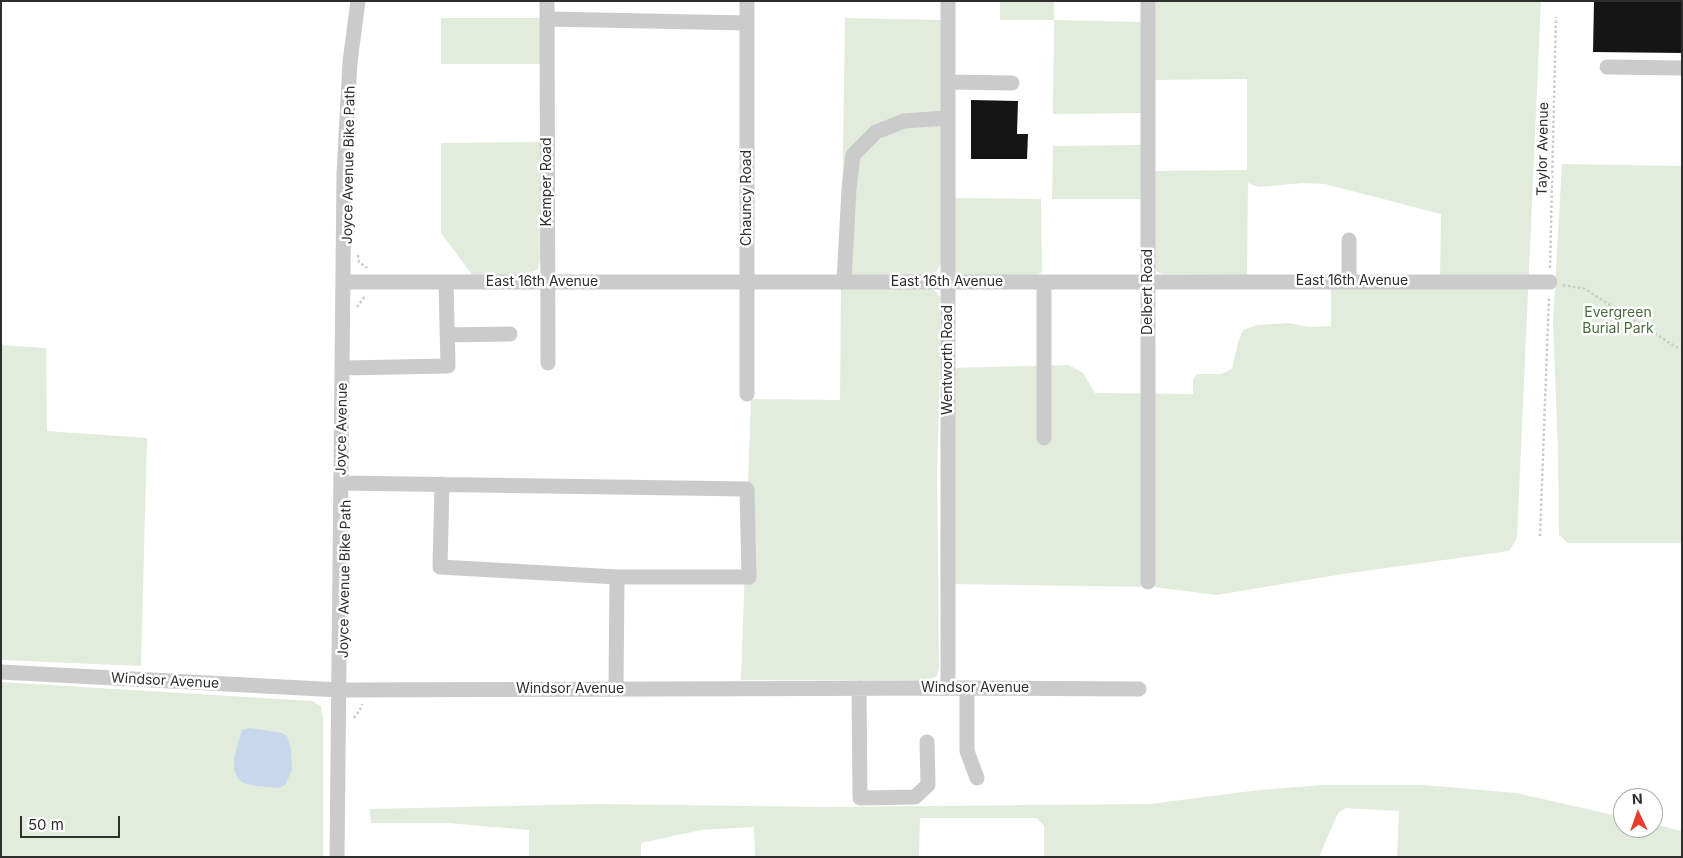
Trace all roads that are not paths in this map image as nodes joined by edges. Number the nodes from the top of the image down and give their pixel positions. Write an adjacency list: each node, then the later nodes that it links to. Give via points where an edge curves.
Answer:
1 (358, 1): 15 (street, Joyce Avenue, via 350,62 344,174)
2 (548, 1): 6 (street, Kemper Road)
3 (747, 1): 7 (street, Chauncy Road)
4 (948, 1): 10 (street, Wentworth Road)
5 (1148, 1): 22 (street, Delbert Road)
6 (548, 19): 7 (street); 17 (street, Kemper Road)
7 (747, 23): 18 (street, Chauncy Road)
8 (1607, 67): 9 (street)
9 (1682, 68)
10 (948, 82): 11 (street); 12 (street, Wentworth Road)
11 (1012, 83)
12 (948, 118): 19 (street, via 904,122 876,132 853,155); 20 (street, Wentworth Road)
13 (1349, 240): 14 (street)
14 (1349, 281): 22 (street, East 16th Avenue); 23 (street, East 16th Avenue)
15 (344, 282): 16 (street, East 16th Avenue); 27 (street, Joyce Avenue)
16 (446, 282): 17 (street, East 16th Avenue); 25 (street)
17 (548, 282): 18 (street, East 16th Avenue); 26 (street, Kemper Road)
18 (747, 282): 19 (street, East 16th Avenue); 28 (street, Chauncy Road)
19 (844, 282): 20 (street, East 16th Avenue)
20 (948, 282): 21 (street, East 16th Avenue); 36 (street, Wentworth Road)
21 (1044, 282): 22 (street, East 16th Avenue); 29 (street)
22 (1148, 282): 33 (street, Delbert Road)
23 (1550, 282)
24 (510, 334): 25 (street)
25 (447, 335): 27 (street, via 448,366)
26 (548, 363)
27 (343, 368): 30 (street, Joyce Avenue)
28 (747, 394)
29 (1044, 438)
30 (341, 483): 31 (street); 40 (street, Joyce Avenue)
31 (442, 484): 32 (street, via 440,567); 32 (street, via 747,489 749,576)
32 (617, 577): 38 (street)
33 (1148, 582)
34 (1, 672): 40 (street, Windsor Avenue)
35 (859, 688): 36 (street, Windsor Avenue); 38 (street, Windsor Avenue); 41 (street, via 860,798 915,797 928,785)
36 (948, 688): 37 (street, Windsor Avenue)
37 (967, 688): 39 (street, Windsor Avenue); 42 (street, via 967,751)
38 (616, 689): 40 (street, Windsor Avenue)
39 (1139, 689)
40 (340, 690): 43 (street, Joyce Avenue)
41 (927, 742)
42 (977, 778)
43 (337, 857)

